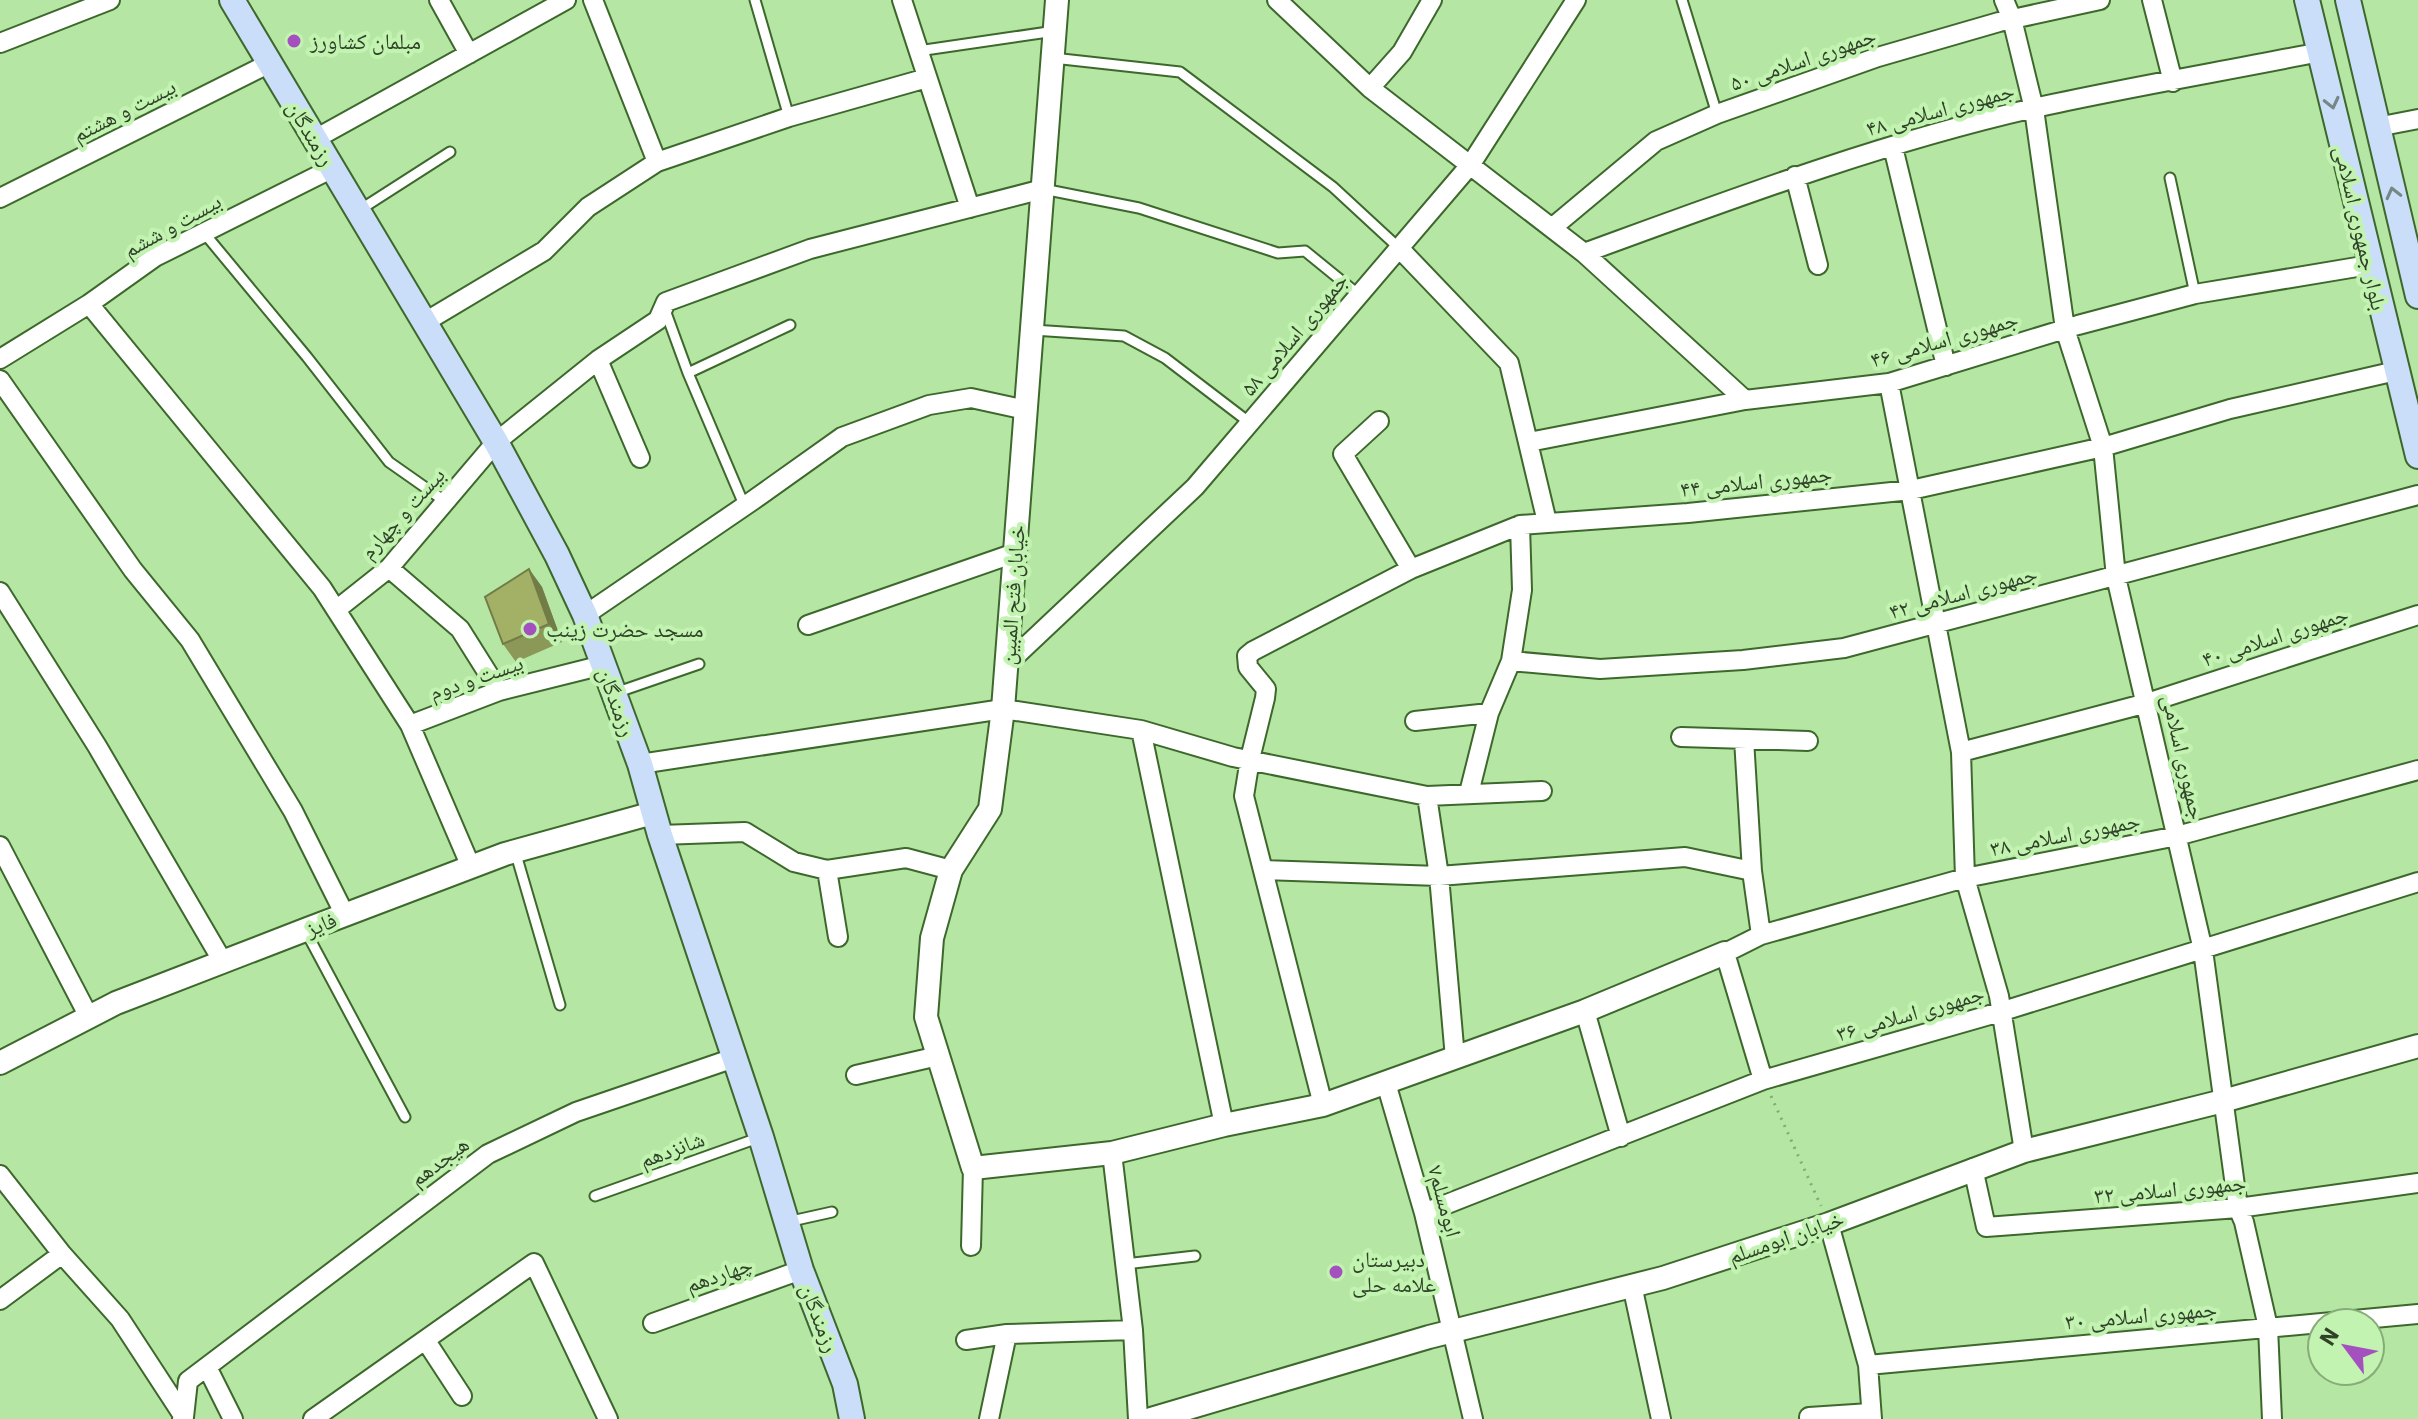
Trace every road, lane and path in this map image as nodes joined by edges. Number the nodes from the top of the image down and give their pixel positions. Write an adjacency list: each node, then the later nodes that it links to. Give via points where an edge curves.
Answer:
1 (110, 0): 20 (street)
2 (232, 0): 25 (main road, رزمندگان)
3 (439, 0): 23 (street)
4 (566, 0): 23 (street)
5 (593, 0): 37 (street)
6 (755, 0): 31 (lane)
7 (902, 0): 21 (street)
8 (1057, 0): 19 (street, خیابان فتح المبین)
9 (1277, 0): 28 (street)
10 (1432, 0): 28 (street, via 1402,52)
11 (1576, 0): 38 (street, جمهوری اسلامی ۵۸)
12 (1682, 0): 30 (lane)
13 (2004, 0): 18 (street, جمهوری اسلامی)
14 (2100, 0): 18 (street, جمهوری اسلامی ۵۰)
15 (2152, 0): 27 (street)
16 (2307, 0): 22 (main road, بلوار جمهوری اسلامی)
17 (2348, 0): 33 (main road, بلوار جمهوری اسلامی)
18 (2012, 19): 29 (street, جمهوری اسلامی); 30 (street, جمهوری اسلامی ۵۰, via 1878,57)
19 (1055, 31): 21 (lane); 24 (street, خیابان فتح المبین)
20 (0, 43)
21 (918, 51): 26 (street)
22 (2320, 52): 27 (street, جمهوری اسلامی ۴۸); 52 (main road, بلوار جمهوری اسلامی, one-way to 52)
23 (469, 54): 34 (street)
24 (1053, 58): 42 (street, خیابان فتح المبین); 49 (lane, via 1180,72 1333,187)
25 (270, 63): 34 (main road, رزمندگان); 43 (street, بیست و هشتم)
26 (927, 78): 31 (street); 44 (street)
27 (2173, 82): 29 (street, جمهوری اسلامی ۴۸)
28 (1370, 88): 38 (street)
29 (2034, 109): 35 (street, جمهوری اسلامی ۴۸); 60 (street, جمهوری اسلامی)
30 (1717, 114): 46 (street, جمهوری اسلامی ۵۰, via 1656,141)
31 (789, 117): 37 (street)
32 (2418, 119): 33 (street)
33 (2377, 127): 48 (main road, بلوار جمهوری اسلامی, one-way to 33)
34 (315, 139): 39 (main road, رزمندگان)
35 (1893, 147): 40 (street, جمهوری اسلامی ۴۸); 64 (street)
36 (450, 152): 45 (lane)
37 (657, 162): 58 (street, via 588,207 544,251)
38 (1471, 164): 46 (street); 49 (street, جمهوری اسلامی ۵۸)
39 (333, 168): 45 (main road, رزمندگان); 47 (street, بیست و ششم)
40 (1795, 176): 50 (street, جمهوری اسلامی ۴۸); 51 (street)
41 (2170, 178): 53 (lane)
42 (1043, 189): 44 (street, بیست و چهارم); 54 (lane, via 1139,208 1278,253 1305,251); 61 (street, خیابان فتح المبین)
43 (0, 198)
44 (970, 208): 57 (street, بیست و چهارم, via 810,249)
45 (358, 211): 58 (main road, رزمندگان)
46 (1553, 227): 50 (street)
47 (205, 234): 56 (street, بیست و ششم, via 155,257); 80 (lane, via 389,462)
48 (2412, 244): 55 (main road, بلوار جمهوری اسلامی)
49 (1399, 248): 54 (street, جمهوری اسلامی ۵۸); 74 (street, via 1509,363)
50 (1584, 253): 69 (street)
51 (1818, 265)
52 (2369, 265): 53 (street, جمهوری اسلامی ۴۶); 65 (main road, بلوار جمهوری اسلامی)
53 (2195, 294): 60 (street, جمهوری اسلامی ۴۶)
54 (1359, 295): 72 (street, جمهوری اسلامی ۵۸)
55 (2418, 296)
56 (89, 304): 62 (street, بیست و ششم); 89 (street)
57 (664, 307): 63 (street, بیست و چهارم, via 658,320); 66 (lane)
58 (425, 322): 73 (main road, رزمندگان)
59 (790, 325): 66 (lane)
60 (2065, 329): 64 (street, جمهوری اسلامی ۴۶); 75 (street, جمهوری اسلامی)
61 (1032, 330): 70 (street, خیابان فتح المبین); 72 (lane, via 1124,336 1165,358)
62 (0, 359)
63 (598, 360): 73 (street, بیست و چهارم); 77 (street)
64 (1946, 366): 68 (street, جمهوری اسلامی ۴۶)
65 (2396, 371): 75 (street, جمهوری اسلامی ۴۴, via 2230,409); 76 (main road, بلوار جمهوری اسلامی)
66 (688, 373): 81 (lane)
67 (0, 380): 128 (street, via 133,570 190,640 293,811)
68 (1889, 383): 69 (street, جمهوری اسلامی ۴۶); 78 (street)
69 (1745, 400): 74 (street, جمهوری اسلامی ۴۶)
70 (1026, 410): 81 (street, via 971,398 929,405 842,437); 84 (street, خیابان فتح المبین)
71 (1379, 421): 86 (street, via 1343,454)
72 (1250, 423): 96 (street, جمهوری اسلامی ۵۸, via 1195,487)
73 (496, 442): 80 (street, بیست و چهارم); 90 (main road, رزمندگان)
74 (1529, 442): 82 (street)
75 (2103, 447): 78 (street, جمهوری اسلامی ۴۴); 87 (street, جمهوری اسلامی)
76 (2418, 456)
77 (640, 458)
78 (1911, 490): 82 (street, جمهوری اسلامی ۴۴); 92 (street)
79 (2418, 495): 87 (street, جمهوری اسلامی ۴۲)
80 (446, 502): 85 (street, بیست و چهارم)
81 (745, 507): 90 (street)
82 (1547, 522): 83 (street, جمهوری اسلامی ۴۴)
83 (1520, 525): 86 (street, جمهوری اسلامی ۴۴); 94 (street, via 1522,590)
84 (1015, 553): 93 (street); 96 (street, خیابان فتح المبین)
85 (389, 568): 89 (street, بیست و چهارم); 98 (street, via 460,629)
86 (1411, 569): 110 (street, جمهوری اسلامی ۴۴, via 1247,656 1248,667 1266,689)
87 (2116, 577): 92 (street, جمهوری اسلامی ۴۲); 100 (street, جمهوری اسلامی)
88 (0, 592): 134 (street)
89 (336, 610): 104 (street)
90 (585, 615): 97 (main road, رزمندگان)
91 (2418, 615): 100 (street, جمهوری اسلامی ۴۰)
92 (1936, 624): 94 (street, جمهوری اسلامی ۴۲, via 1844,648 1743,660 1600,669); 109 (street)
93 (808, 625)
94 (1511, 661): 102 (street)
95 (699, 664): 99 (lane)
96 (1007, 664): 101 (street, خیابان فتح المبین)
97 (603, 665): 98 (street, بیست و دوم); 99 (main road, رزمندگان)
98 (499, 691): 104 (street, بیست و دوم)
99 (614, 693): 111 (main road, رزمندگان)
100 (2147, 703): 109 (street, جمهوری اسلامی ۴۰); 117 (street, جمهوری اسلامی)
101 (1003, 709): 105 (street); 111 (street); 122 (street, خیابان فتح المبین, via 990,809)
102 (1489, 713): 103 (street); 114 (street)
103 (1415, 721)
104 (410, 725): 120 (street)
105 (1141, 730): 110 (street); 150 (street)
106 (1681, 737): 107 (street)
107 (1744, 739): 108 (street); 124 (street)
108 (1808, 741)
109 (1961, 752): 126 (street)
110 (1250, 759): 115 (street); 123 (street, via 1244,796)
111 (640, 764): 116 (main road, رزمندگان)
112 (2418, 770): 117 (street, جمهوری اسلامی ۳۸)
113 (1542, 791): 114 (street)
114 (1469, 793): 115 (street)
115 (1427, 796): 125 (street)
116 (657, 824): 119 (street, فایز); 121 (street, via 745,832 794,862); 141 (main road, رزمندگان)
117 (2177, 836): 126 (street, جمهوری اسلامی ۳۸); 132 (street, جمهوری اسلامی)
118 (0, 846): 138 (street)
119 (515, 851): 120 (street, فایز); 135 (lane)
120 (471, 867): 128 (street, فایز)
121 (827, 870): 122 (street, via 906,858); 131 (street)
122 (951, 870): 140 (street, خیابان فتح المبین, via 932,938 927,1001 926,1017)
123 (1264, 870): 125 (street); 148 (street)
124 (1752, 871): 125 (street, via 1685,857); 130 (street)
125 (1439, 876): 142 (street)
126 (1965, 878): 130 (street, جمهوری اسلامی ۳۸); 137 (street)
127 (2418, 882): 132 (street, جمهوری اسلامی ۳۶)
128 (345, 915): 129 (street, فایز)
129 (305, 930): 134 (street, فایز); 149 (lane)
130 (1761, 935): 133 (street, جمهوری اسلامی ۳۸)
131 (838, 937)
132 (2203, 950): 137 (street, جمهوری اسلامی ۳۶); 147 (street, جمهوری اسلامی)
133 (1725, 953): 136 (street); 145 (street)
134 (223, 962): 138 (street, فایز)
135 (560, 1005)
136 (1585, 1011): 142 (street); 152 (street)
137 (2000, 1012): 145 (street, جمهوری اسلامی ۳۶); 153 (street)
138 (89, 1017): 143 (street, فایز)
139 (2418, 1046): 147 (street, خیابان ابومسلم)
140 (938, 1056): 144 (street); 155 (street, خیابان فتح المبین)
141 (734, 1058): 151 (main road, رزمندگان); 181 (street, هیجدهم, via 576,1112 488,1154)
142 (1455, 1058): 146 (street)
143 (0, 1063)
144 (856, 1075)
145 (1763, 1080): 152 (street, جمهوری اسلامی ۳۶); 164 (path)
146 (1386, 1083): 148 (street); 162 (street, ابومسلم۷)
147 (2223, 1101): 153 (street, خیابان ابومسلم); 160 (street, جمهوری اسلامی)
148 (1323, 1105): 150 (street)
149 (405, 1117)
150 (1224, 1125): 154 (street)
151 (761, 1137): 159 (lane, شانزدهم); 163 (main road, رزمندگان)
152 (1621, 1137): 162 (street, جمهوری اسلامی ۳۶)
153 (2024, 1151): 156 (street, خیابان ابومسلم)
154 (1112, 1153): 155 (street); 168 (street)
155 (973, 1168): 165 (street)
156 (1973, 1168): 160 (street, جمهوری اسلامی ۳۲, via 1986,1227); 164 (street, خیابان ابومسلم)
157 (0, 1175): 166 (street)
158 (2418, 1183): 160 (street, جمهوری اسلامی ۳۲)
159 (595, 1196)
160 (2238, 1208): 174 (street, جمهوری اسلامی)
161 (832, 1212): 163 (lane)
162 (1424, 1213): 176 (street, ابومسلم۷)
163 (787, 1222): 169 (main road, رزمندگان)
164 (1829, 1224): 170 (street, خیابان ابومسلم); 180 (street)
165 (971, 1246)
166 (62, 1254): 171 (street); 185 (street, via 120,1319)
167 (1195, 1256): 168 (lane)
168 (1125, 1264): 175 (street)
169 (801, 1270): 173 (street, چهاردهم); 189 (main road, رزمندگان, via 845,1384)
170 (1632, 1285): 176 (street, خیابان ابومسلم); 194 (street)
171 (0, 1300)
172 (2418, 1314): 174 (street, جمهوری اسلامی ۳۰)
173 (653, 1323)
174 (2268, 1327): 180 (street, جمهوری اسلامی ۳۰); 195 (street, جمهوری اسلامی)
175 (1133, 1330): 177 (street); 191 (street)
176 (1454, 1332): 192 (street, خیابان ابومسلم); 193 (street, ابومسلم۷)
177 (1007, 1334): 178 (street); 190 (street)
178 (966, 1340)
179 (426, 1341): 182 (street); 187 (street); 188 (street, via 534,1263)
180 (1868, 1365): 183 (street)
181 (207, 1367): 185 (street, هیجدهم, via 188,1381); 186 (street)
182 (462, 1396)
183 (1871, 1416): 184 (street)
184 (1809, 1417)
185 (183, 1418)
186 (233, 1419)
187 (313, 1419)
188 (608, 1419)
189 (852, 1419)
190 (989, 1419)
191 (1138, 1419)
192 (1151, 1419)
193 (1473, 1419)
194 (1661, 1419)
195 (2272, 1419)

